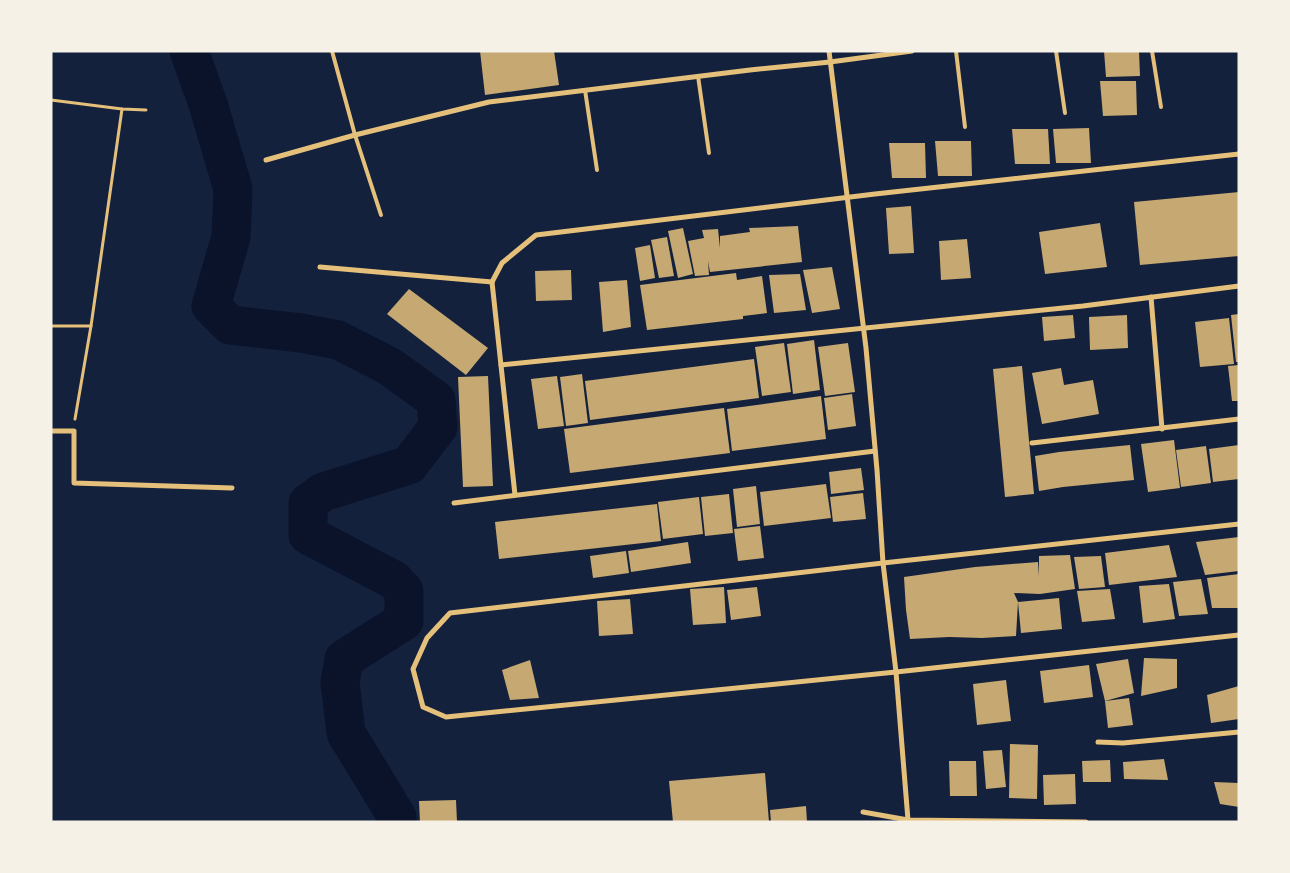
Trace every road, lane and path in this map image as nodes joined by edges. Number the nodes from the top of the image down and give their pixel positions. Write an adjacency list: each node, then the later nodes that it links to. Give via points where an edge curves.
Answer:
1 (332, 51): 16 (lane)
2 (829, 51): 7 (street)
3 (912, 51): 7 (street)
4 (956, 51): 15 (lane)
5 (1056, 51): 14 (lane)
6 (1152, 51): 11 (lane)
7 (830, 62): 8 (street); 21 (street)
8 (698, 76): 9 (street); 17 (lane)
9 (585, 90): 16 (street, via 489,102); 20 (lane)
10 (51, 100): 12 (path)
11 (1161, 107)
12 (122, 108): 13 (path); 28 (path)
13 (146, 110)
14 (1065, 113)
15 (965, 127)
16 (355, 135): 19 (street); 22 (lane)
17 (709, 154)
18 (1239, 154): 21 (street)
19 (266, 160)
20 (597, 170)
21 (847, 197): 24 (street, via 536,235 502,263); 29 (street)
22 (380, 215)
23 (320, 267): 24 (street)
24 (492, 282): 30 (street)
25 (1239, 286): 26 (street)
26 (1151, 297): 29 (street); 32 (street)
27 (51, 326): 28 (path)
28 (91, 326): 33 (path)
29 (864, 328): 30 (street); 36 (street)
30 (502, 365): 38 (street)
31 (1239, 419): 32 (street)
32 (1162, 429): 35 (street)
33 (74, 431): 34 (street); 37 (street, via 74,483)
34 (51, 432)
35 (1032, 443)
36 (876, 451): 38 (street); 41 (street)
37 (232, 488)
38 (515, 495): 39 (street)
39 (454, 503)
40 (1239, 524): 41 (street)
41 (883, 563): 43 (street); 43 (street, via 450,613 427,638 412,669 423,707 446,717)
42 (1239, 635): 43 (street)
43 (896, 672): 47 (street)
44 (1239, 732): 45 (street, via 1122,743)
45 (1098, 742)
46 (863, 812): 47 (street)
47 (908, 820): 48 (street)
48 (1086, 822)

